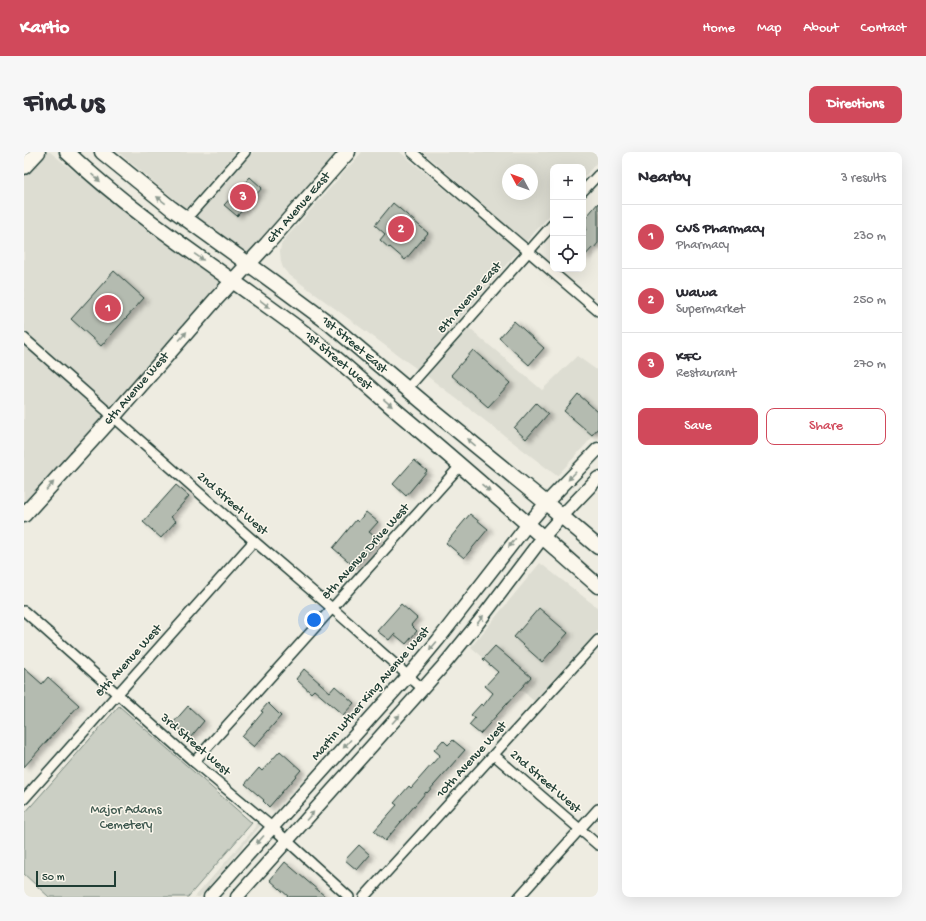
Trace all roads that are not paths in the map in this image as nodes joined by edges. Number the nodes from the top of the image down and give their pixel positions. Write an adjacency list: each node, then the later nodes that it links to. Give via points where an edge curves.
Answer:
1 (38, 152): 7 (main road)
2 (67, 152): 14 (main road, 1st Street West, one-way to 14, via 154,224)
3 (102, 152): 10 (main road, 1st Street East, one-way to 3)
4 (244, 152): 10 (street)
5 (348, 152): 13 (main road, 6th Avenue East)
6 (412, 152): 12 (street)
7 (24, 168)
8 (598, 175): 9 (street)
9 (586, 188)
10 (186, 219): 13 (main road, 1st Street East)
11 (550, 227): 12 (street, 8th Avenue East)
12 (528, 252): 15 (street); 17 (street, 8th Avenue East)
13 (249, 264): 14 (main road, 6th Avenue West); 17 (main road, 1st Street East, via 325,321)
14 (233, 281): 18 (main road, 6th Avenue West, one-way to 14); 20 (main road, 1st Street West, one-way to 20, via 319,344)
15 (598, 311)
16 (24, 338): 18 (street, 2nd Street West)
17 (407, 389): 22 (main road, 1st Street East, one-way to 17)
18 (113, 417): 23 (main road, 6th Avenue West, one-way to 18); 27 (street, 2nd Street West)
19 (598, 449): 22 (street, Martin Luther King Avenue West, one-way to 22)
20 (460, 466): 25 (main road, 1st Street West, one-way to 25); 30 (street, 8th Avenue Drive West)
21 (598, 478): 24 (street)
22 (546, 503): 24 (main road, 1st Street East); 25 (street, Martin Luther King Avenue West)
23 (24, 515)
24 (562, 516): 26 (street); 28 (main road, 1st Street East)
25 (528, 524): 26 (main road, 1st Street West); 33 (street, Martin Luther King Avenue West, one-way to 33)
26 (543, 537): 29 (main road, 1st Street West); 34 (street, one-way to 26)
27 (254, 541): 30 (street, 2nd Street West); 35 (street, 8th Avenue West)
28 (598, 547)
29 (598, 586)
30 (333, 609): 33 (street, 2nd Street West); 37 (street, 8th Avenue Drive West)
31 (24, 611): 35 (street, 3rd Street West)
32 (598, 640): 36 (street, 10th Avenue West)
33 (408, 676): 34 (street, 2nd Street West); 40 (street, Martin Luther King Avenue West, one-way to 40)
34 (423, 689): 42 (street, one-way to 34)
35 (117, 694): 37 (street, 3rd Street West); 38 (street, 8th Avenue West)
36 (494, 755): 41 (street, 2nd Street West); 47 (street, 10th Avenue West)
37 (194, 762): 40 (street, 3rd Street West)
38 (24, 799)
39 (598, 809): 41 (street)
40 (272, 827): 42 (street, 3rd Street West); 44 (street, Martin Luther King Avenue West, one-way to 44)
41 (580, 829): 43 (street, 2nd Street West); 48 (street)
42 (287, 841): 45 (street); 46 (street, 3rd Street West)
43 (598, 845)
44 (210, 897)
45 (237, 897)
46 (349, 897)
47 (364, 897)
48 (519, 897)

